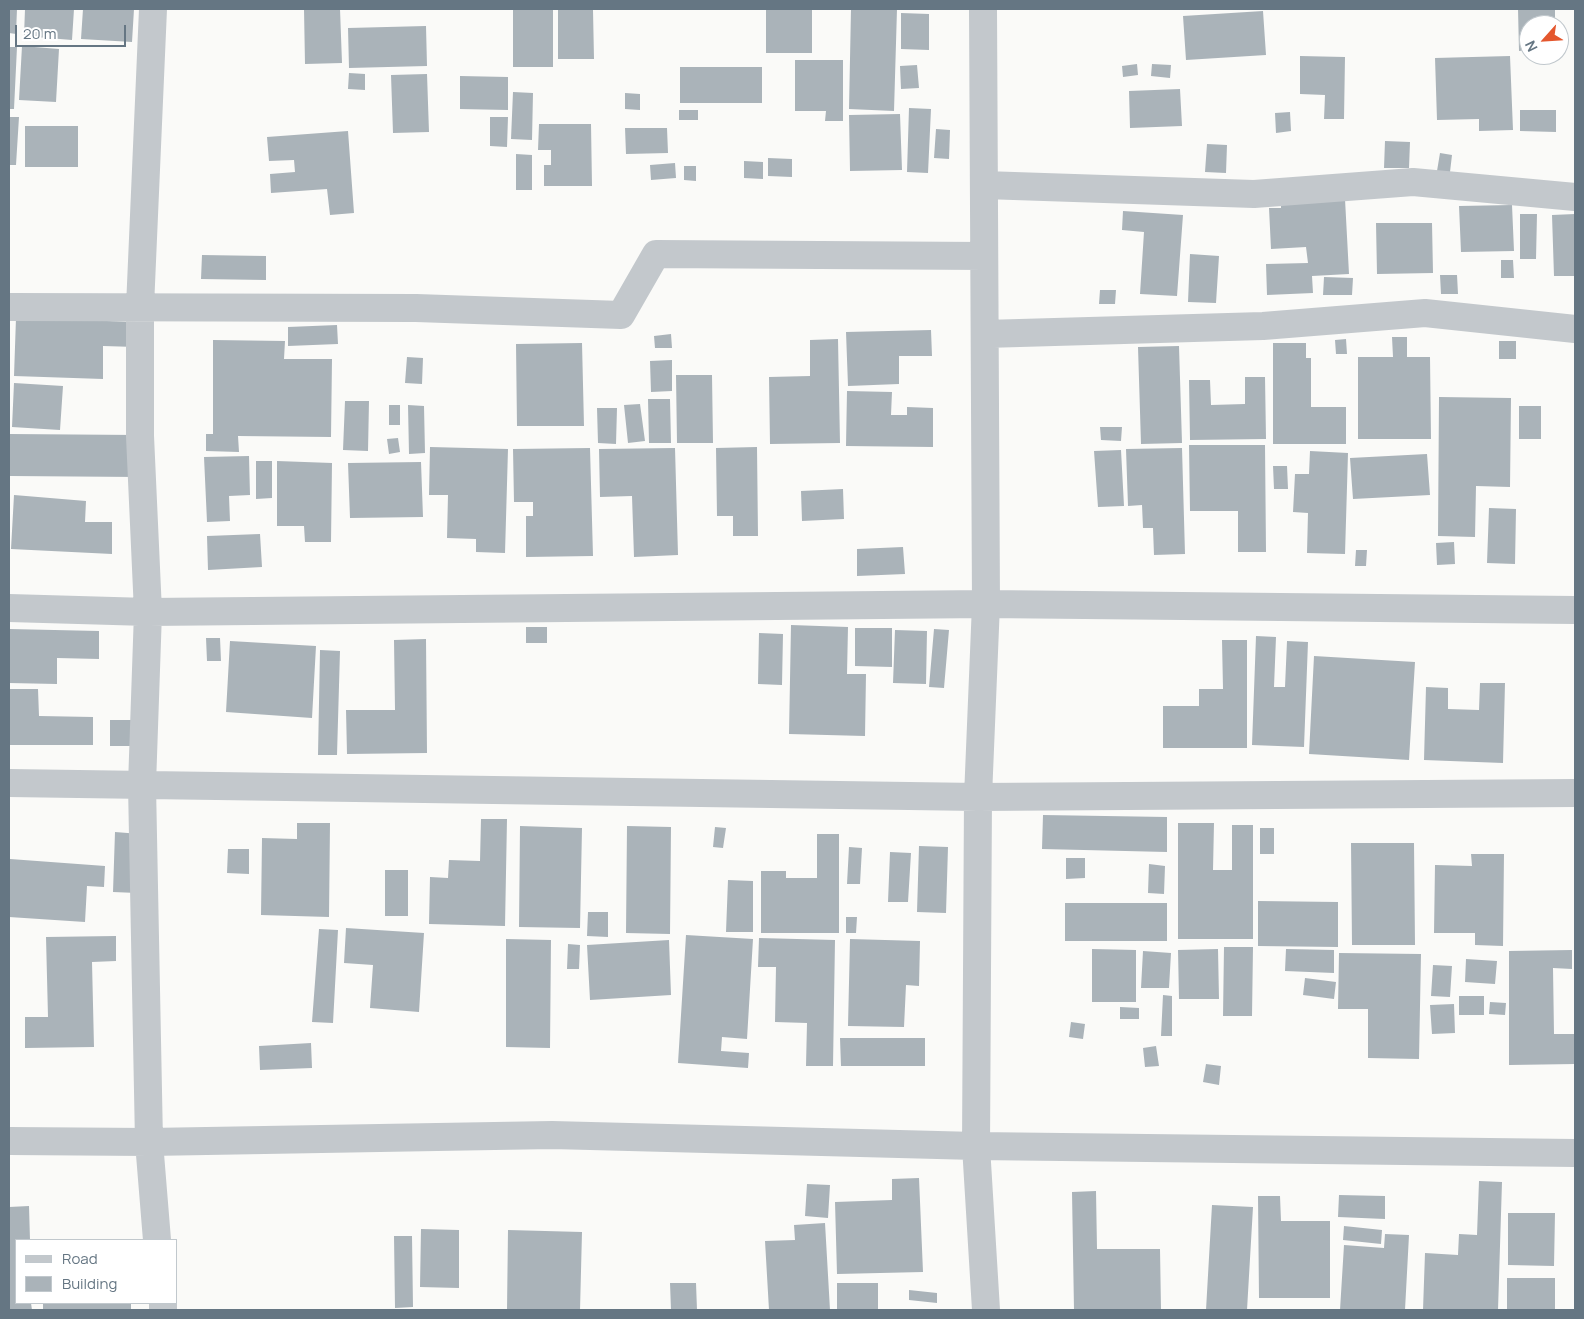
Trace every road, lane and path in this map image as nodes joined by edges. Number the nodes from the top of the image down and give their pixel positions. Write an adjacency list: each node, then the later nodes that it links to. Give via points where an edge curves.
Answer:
1 (153, 9): 7 (street)
2 (983, 9): 3 (street)
3 (984, 185): 4 (street, via 1254,194 1413,182); 5 (street)
4 (1575, 197)
5 (984, 256): 7 (street, via 656,254 621,315 416,308); 9 (street)
6 (9, 307): 7 (street)
7 (140, 307): 13 (street, via 140,436)
8 (1575, 329): 9 (street, via 1425,312 1263,326)
9 (985, 334): 10 (street)
10 (986, 604): 12 (street); 13 (street); 17 (street)
11 (9, 608): 13 (street)
12 (1575, 610)
13 (148, 612): 15 (street)
14 (9, 783): 15 (street)
15 (142, 785): 17 (street); 19 (street)
16 (1575, 793): 17 (street)
17 (978, 797): 20 (street)
18 (9, 1141): 19 (street)
19 (149, 1142): 20 (street, via 552,1135); 22 (street)
20 (976, 1146): 21 (street); 23 (street)
21 (1575, 1153)
22 (157, 1239)
23 (986, 1310)

